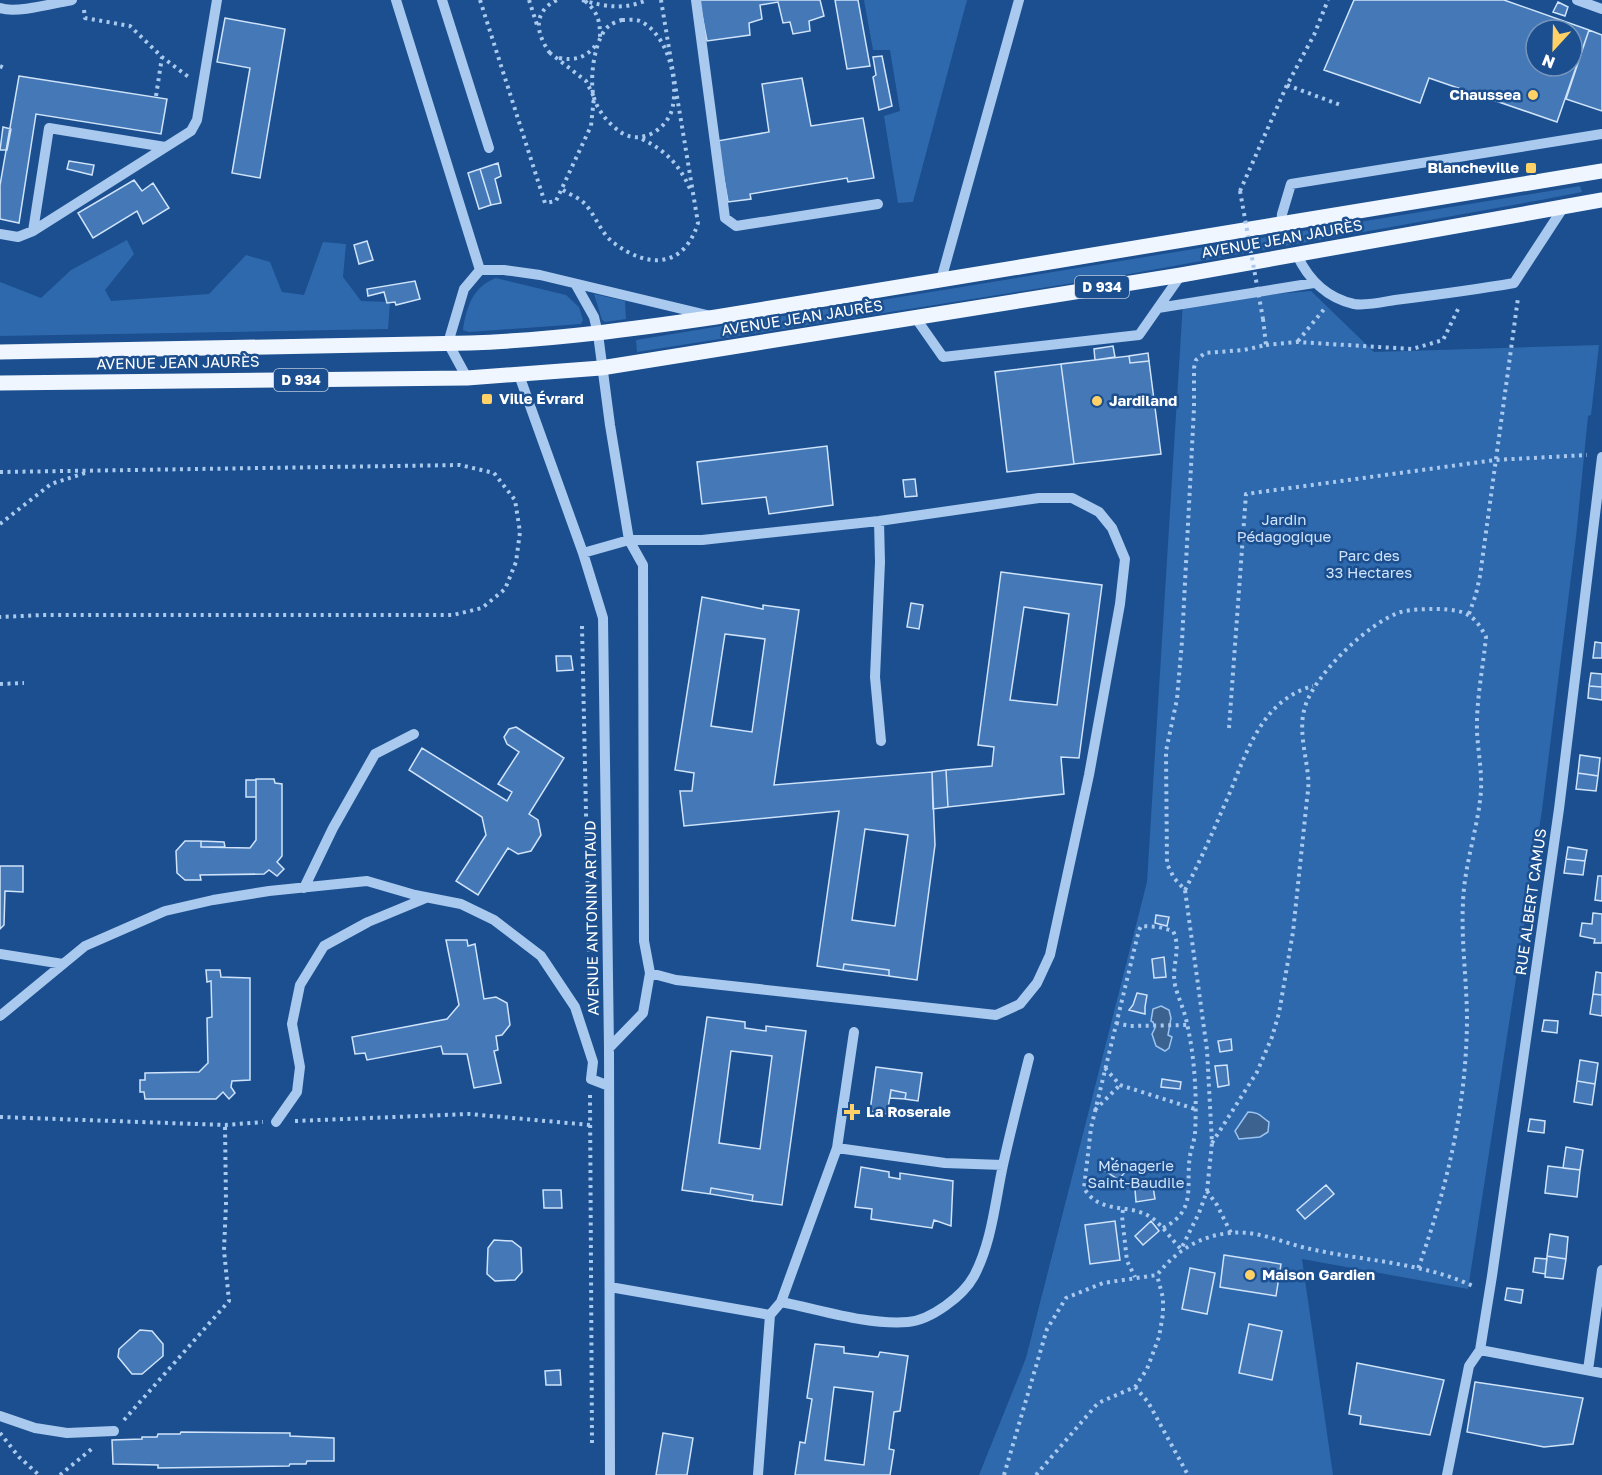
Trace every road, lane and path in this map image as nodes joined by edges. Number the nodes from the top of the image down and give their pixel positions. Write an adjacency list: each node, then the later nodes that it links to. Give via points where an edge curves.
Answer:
1 (72, 0): 16 (street, via 21,9)
2 (82, 0): 21 (path, via 85,18 130,26)
3 (217, 0): 26 (street)
4 (396, 0): 44 (street)
5 (442, 0): 33 (street)
6 (480, 0): 35 (path, via 545,203 556,201)
7 (530, 0): 18 (path)
8 (557, 0): 18 (path, via 542,14)
9 (584, 0): 10 (path, via 625,8); 19 (path, via 600,22)
10 (647, 0)
11 (661, 0): 24 (path)
12 (696, 0): 38 (street, via 725,218 736,226)
13 (1019, 0): 46 (street)
14 (1329, 0): 25 (path)
15 (1576, 0): 17 (street)
16 (0, 8)
17 (1602, 9)
18 (538, 28): 20 (path)
19 (600, 38): 20 (path, via 594,48 573,60); 24 (path, via 609,25 638,20 665,45); 28 (path, via 593,60)
20 (550, 53): 28 (path, via 586,81)
21 (162, 57): 26 (path); 27 (path)
22 (0, 66): 23 (path)
23 (6, 69)
24 (672, 75): 31 (path, via 673,106 667,119 656,132); 36 (path)
25 (1287, 85): 29 (path); 58 (path, bridge, via 1240,190)
26 (203, 87): 32 (street, via 191,131)
27 (156, 96)
28 (594, 97): 31 (path, via 607,122 625,135); 35 (path, via 591,126)
29 (1343, 106)
30 (1602, 134): 40 (street, via 1291,184)
31 (642, 139): 36 (path, via 672,158)
32 (165, 147): 41 (street); 41 (street, via 50,128)
33 (489, 148)
34 (1602, 171): 40 (main road, AVENUE JEAN JAURÈS / D 934)
35 (563, 190): 36 (path, via 583,202 612,242 651,261 682,252 693,239 698,223)
36 (693, 195)
37 (1602, 200): 39 (main road, AVENUE JEAN JAURÈS / D 934)
38 (878, 204)
39 (1563, 208): 43 (main road, AVENUE JEAN JAURÈS / D 934); 48 (street)
40 (1281, 224): 46 (main road, AVENUE JEAN JAURÈS / D 934)
41 (33, 231): 42 (street, via 18,237)
42 (0, 234)
43 (1297, 255): 45 (main road, AVENUE JEAN JAURÈS / D 934); 47 (street)
44 (480, 270): 49 (street, via 540,275); 57 (street, via 464,289)
45 (1180, 275): 52 (street); 54 (main road, AVENUE JEAN JAURÈS / D 934)
46 (941, 280): 53 (main road, AVENUE JEAN JAURÈS / D 934)
47 (1314, 283): 51 (street); 52 (street)
48 (1514, 283): 50 (street); 65 (path, via 1519,294)
49 (576, 285): 53 (street); 55 (street, via 594,316)
50 (1466, 292): 51 (street, via 1356,304); 56 (path, via 1443,340 1412,349)
51 (1334, 296): 56 (path)
52 (1158, 308): 54 (street, via 1139,335 943,357)
53 (716, 317): 55 (main road, AVENUE JEAN JAURÈS / D 934)
54 (915, 318): 60 (main road, AVENUE JEAN JAURÈS / D 934)
55 (598, 334): 57 (main road, AVENUE JEAN JAURÈS / D 934); 60 (street)
56 (1297, 342): 58 (path)
57 (448, 343): 59 (main road, AVENUE JEAN JAURÈS / D 934); 62 (street)
58 (1266, 345): 81 (path, via 1206,353 1196,360 1194,368 1182,641 1177,699 1166,751 1167,864)
59 (0, 352)
60 (602, 368): 61 (main road, AVENUE JEAN JAURÈS / D 934); 70 (street)
61 (519, 375): 62 (main road, AVENUE JEAN JAURÈS / D 934); 71 (street, AVENUE ANTONIN ARTAUD)
62 (467, 378): 63 (main road, AVENUE JEAN JAURÈS / D 934)
63 (0, 383)
64 (1598, 455): 65 (path); 114 (street, RUE ALBERT CAMUS, via 1559,809)
65 (1495, 460): 72 (path, via 1480,576); 77 (path, via 1246,494)
66 (94, 470): 67 (path); 69 (path, via 51,484); 73 (path, via 460,465 494,473 515,500 520,532 516,562 505,589 482,608 453,615)
67 (0, 472)
68 (879, 521): 70 (street, via 702,540); 79 (street, via 875,677); 85 (street, via 1040,498 1072,498 1099,512 1112,528 1125,559 1089,775 1050,955 1037,983 1020,1004 996,1015 676,980)
69 (0, 524)
70 (629, 540): 71 (street); 85 (street, via 643,565 644,940)
71 (583, 553): 90 (street, AVENUE ANTONIN ARTAUD, via 603,618)
72 (1469, 614): 76 (path, via 1418,609 1400,613 1365,632); 109 (path, via 1485,637 1478,717 1481,788 1462,903 1465,1066 1457,1132 1438,1214)
73 (0, 617)
74 (24, 683): 75 (path)
75 (0, 684)
76 (1314, 686): 81 (path, via 1279,704 1267,717 1246,752); 101 (path, via 1304,708 1307,799 1293,932 1279,1013 1257,1072)
77 (1229, 728)
78 (414, 734): 80 (street, via 375,754)
79 (881, 741)
80 (304, 888): 82 (street, via 368,881); 84 (street, via 213,900 165,911 85,946)
81 (1185, 890): 101 (path, via 1207,1050)
82 (427, 898): 94 (street, via 461,904 494,920 541,956 575,1007 593,1062 591,1079); 98 (street, via 368,922 324,946 300,985 292,1024 300,1067 297,1092)
83 (0, 954): 84 (street)
84 (63, 964): 86 (street)
85 (650, 973): 90 (street, via 643,1012)
86 (0, 1016)
87 (1116, 1023): 88 (path); 88 (path, via 1141,926 1173,931 1178,940 1174,982); 92 (path)
88 (1188, 1025): 95 (path)
89 (854, 1032): 102 (street)
90 (609, 1048): 94 (street, AVENUE ANTONIN ARTAUD)
91 (1029, 1058): 103 (street)
92 (1105, 1068): 93 (path); 96 (path)
93 (1120, 1085): 95 (path); 96 (path)
94 (609, 1086): 100 (street, AVENUE ANTONIN ARTAUD)
95 (1195, 1109): 106 (path, via 1188,1200 1181,1214)
96 (1095, 1110): 105 (path, via 1084,1188 1094,1201)
97 (0, 1117): 99 (path)
98 (276, 1122): 99 (path); 100 (path, via 469,1114)
99 (225, 1125): 122 (path, via 224,1250 229,1301)
100 (608, 1126): 113 (street, AVENUE ANTONIN ARTAUD)
101 (1212, 1143): 104 (path)
102 (837, 1148): 103 (street, via 945,1163); 115 (street)
103 (1003, 1164): 115 (street, via 988,1238 974,1276 943,1309 910,1322 872,1320)
104 (1207, 1191): 107 (path); 108 (path)
105 (1123, 1210): 106 (path, via 1140,1212); 112 (path, via 1127,1261)
106 (1163, 1228): 108 (path)
107 (1231, 1233): 108 (path); 109 (path, via 1254,1233 1305,1248)
108 (1181, 1249): 111 (path)
109 (1418, 1269): 114 (path)
110 (1602, 1270): 118 (street)
111 (1157, 1275): 112 (path); 120 (path, via 1163,1306 1159,1336 1147,1369)
112 (1134, 1277): 128 (path, via 1103,1283 1066,1298 1051,1319)
113 (610, 1287): 116 (street); 126 (street, AVENUE ANTONIN ARTAUD)
114 (1489, 1293): 117 (street, RUE ALBERT CAMUS)
115 (782, 1302): 116 (street)
116 (770, 1315): 127 (street)
117 (1480, 1350): 118 (street); 131 (street, RUE ALBERT CAMUS, via 1469,1366)
118 (1588, 1370): 119 (street)
119 (1602, 1373)
120 (1135, 1387): 129 (path, via 1098,1403); 130 (path, via 1148,1402)
121 (0, 1416): 122 (street, via 35,1428 67,1433)
122 (114, 1431): 125 (path)
123 (0, 1433): 124 (path)
124 (39, 1475)
125 (60, 1475)
126 (610, 1475)
127 (758, 1475)
128 (1004, 1475)
129 (1036, 1475)
130 (1188, 1475)
131 (1447, 1475)

